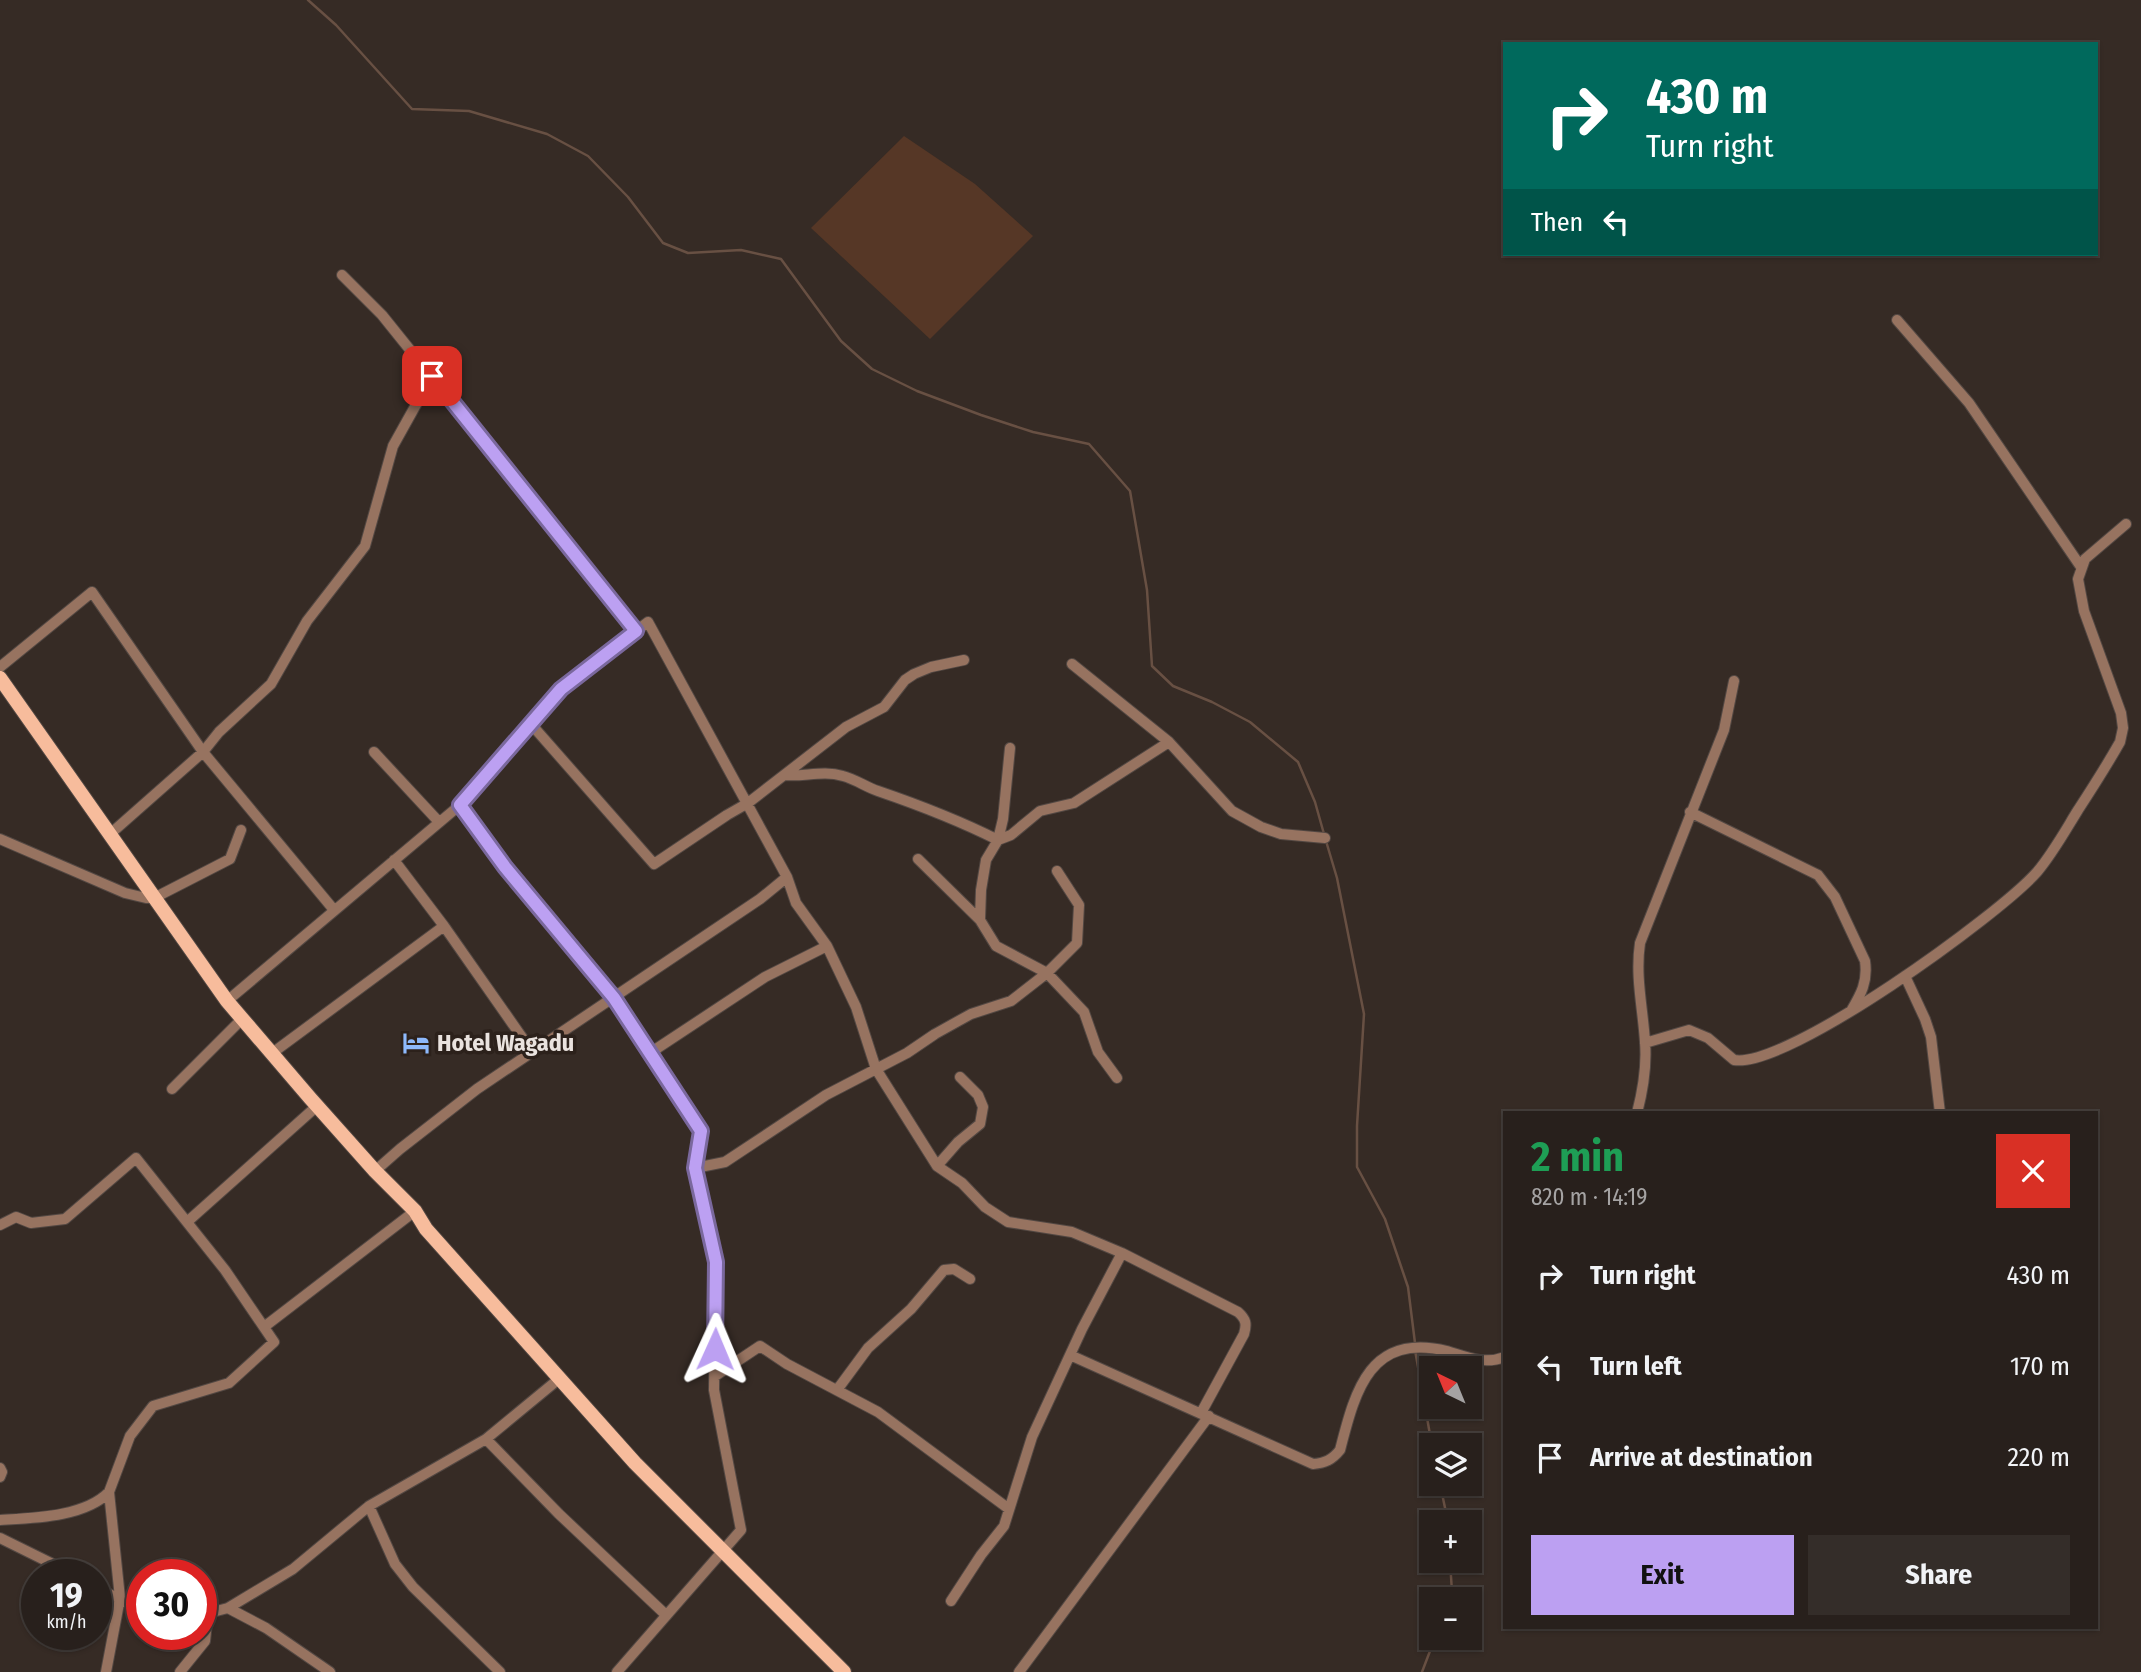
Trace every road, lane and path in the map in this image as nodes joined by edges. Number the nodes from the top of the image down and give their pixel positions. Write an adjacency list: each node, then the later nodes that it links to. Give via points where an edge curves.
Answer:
1 (342, 275): 3 (street)
2 (1897, 320): 5 (street, via 1969,403)
3 (432, 376): 6 (street); 15 (street, via 393,446 365,546 307,621 271,684)
4 (2126, 524): 5 (street, via 2091,552)
5 (2081, 567): 37 (street, via 2079,592 2121,713 2120,742 2038,871 2014,895)
6 (636, 631): 12 (street, via 561,689); 18 (street, via 648,622)
7 (964, 660): 17 (street, via 914,674 884,707 846,727)
8 (1072, 664): 13 (street)
9 (0, 667): 15 (street, via 92,592)
10 (0, 678): 23 (main road)
11 (1734, 681): 20 (street, via 1724,730)
12 (531, 724): 18 (street, via 654,864); 19 (street)
13 (1169, 742): 24 (street, via 1232,811 1281,834); 26 (street, via 1073,803 1040,811)
14 (1010, 748): 26 (street)
15 (203, 752): 23 (street); 32 (street)
16 (374, 752): 21 (street)
17 (785, 775): 18 (street); 26 (street, via 824,772 843,776)
18 (748, 803): 30 (street)
19 (460, 805): 21 (street); 38 (street)
20 (1690, 812): 40 (street, via 1806,868 1827,885 1865,961 1864,987); 42 (street, via 1640,943 1637,976)
21 (439, 822): 28 (street)
22 (241, 830): 31 (street, via 230,859)
23 (109, 835): 31 (main road)
24 (1325, 838)
25 (0, 839): 31 (street, via 125,893)
26 (998, 840): 33 (street, via 986,860)
27 (918, 859): 33 (street)
28 (394, 860): 32 (street); 34 (street)
29 (1057, 871): 36 (street, via 1079,905 1077,943)
30 (787, 877): 35 (street, via 796,903); 38 (street)
31 (154, 898): 39 (main road)
32 (334, 910): 39 (street)
33 (980, 919): 36 (street, via 996,946)
34 (444, 926): 43 (street); 45 (street)
35 (827, 946): 44 (street, via 765,977); 46 (street, via 856,1007)
36 (1047, 973): 46 (street, via 1012,1001 971,1014); 48 (street, via 1084,1012 1098,1052)
37 (1905, 976): 40 (street); 52 (street, via 1931,1037)
38 (614, 998): 43 (street); 44 (street)
39 (227, 1001): 41 (main road)
40 (1851, 1012): 42 (street, via 1798,1040 1742,1061 1689,1030)
41 (242, 1019): 45 (main road); 49 (street)
42 (1645, 1043): 51 (street)
43 (533, 1053): 55 (street, via 477,1089)
44 (650, 1053): 54 (street, via 701,1131)
45 (271, 1054): 50 (main road)
46 (876, 1069): 53 (street); 54 (street, via 826,1095 725,1161)
47 (960, 1077): 53 (street, via 978,1095 983,1107 980,1124)
48 (1116, 1077)
49 (172, 1089)
50 (317, 1106): 55 (main road); 57 (street)
51 (1637, 1111)
52 (1940, 1111)
53 (937, 1166): 59 (street, via 1008,1222 1072,1232)
54 (695, 1168): 64 (street, via 716,1262)
55 (375, 1171): 56 (main road)
56 (415, 1211): 61 (street); 65 (main road)
57 (187, 1222): 58 (street, via 136,1158 65,1219 31,1223 16,1217); 61 (street)
58 (0, 1225)
59 (1122, 1253): 62 (street); 67 (street, via 1244,1318 1244,1334)
60 (970, 1279): 66 (street, via 954,1269 944,1270 911,1309 868,1348)
61 (264, 1327): 71 (street, via 274,1342 229,1384 153,1406 130,1436)
62 (1070, 1355): 67 (street); 73 (street, via 1032,1437)
63 (1503, 1357): 67 (street, via 1481,1361 1407,1348 1389,1355 1362,1382 1340,1451 1323,1463 1313,1464)
64 (715, 1376): 66 (street, via 760,1346); 76 (street, via 741,1530)
65 (560, 1378): 68 (street); 76 (main road)
66 (837, 1390): 73 (street, via 877,1412)
67 (1205, 1415): 92 (street)
68 (486, 1439): 72 (street); 84 (street)
69 (0, 1468): 70 (street)
70 (0, 1477)
71 (109, 1492): 74 (street, via 74,1510 41,1518); 79 (street)
72 (369, 1506): 82 (street, via 293,1569); 89 (street, via 395,1564)
73 (1009, 1509): 81 (street, via 1004,1526)
74 (0, 1520)
75 (0, 1538): 77 (street)
76 (722, 1551): 84 (street); 91 (main road)
77 (43, 1559)
78 (112, 1595): 79 (street)
79 (120, 1598): 80 (street); 86 (street)
80 (126, 1601)
81 (951, 1601)
82 (228, 1608): 83 (street); 88 (street)
83 (217, 1611)
84 (666, 1615): 90 (street)
85 (198, 1650): 87 (street)
86 (106, 1672)
87 (180, 1672)
88 (330, 1672)
89 (500, 1672)
90 (617, 1672)
91 (844, 1672)
92 (1019, 1672)

